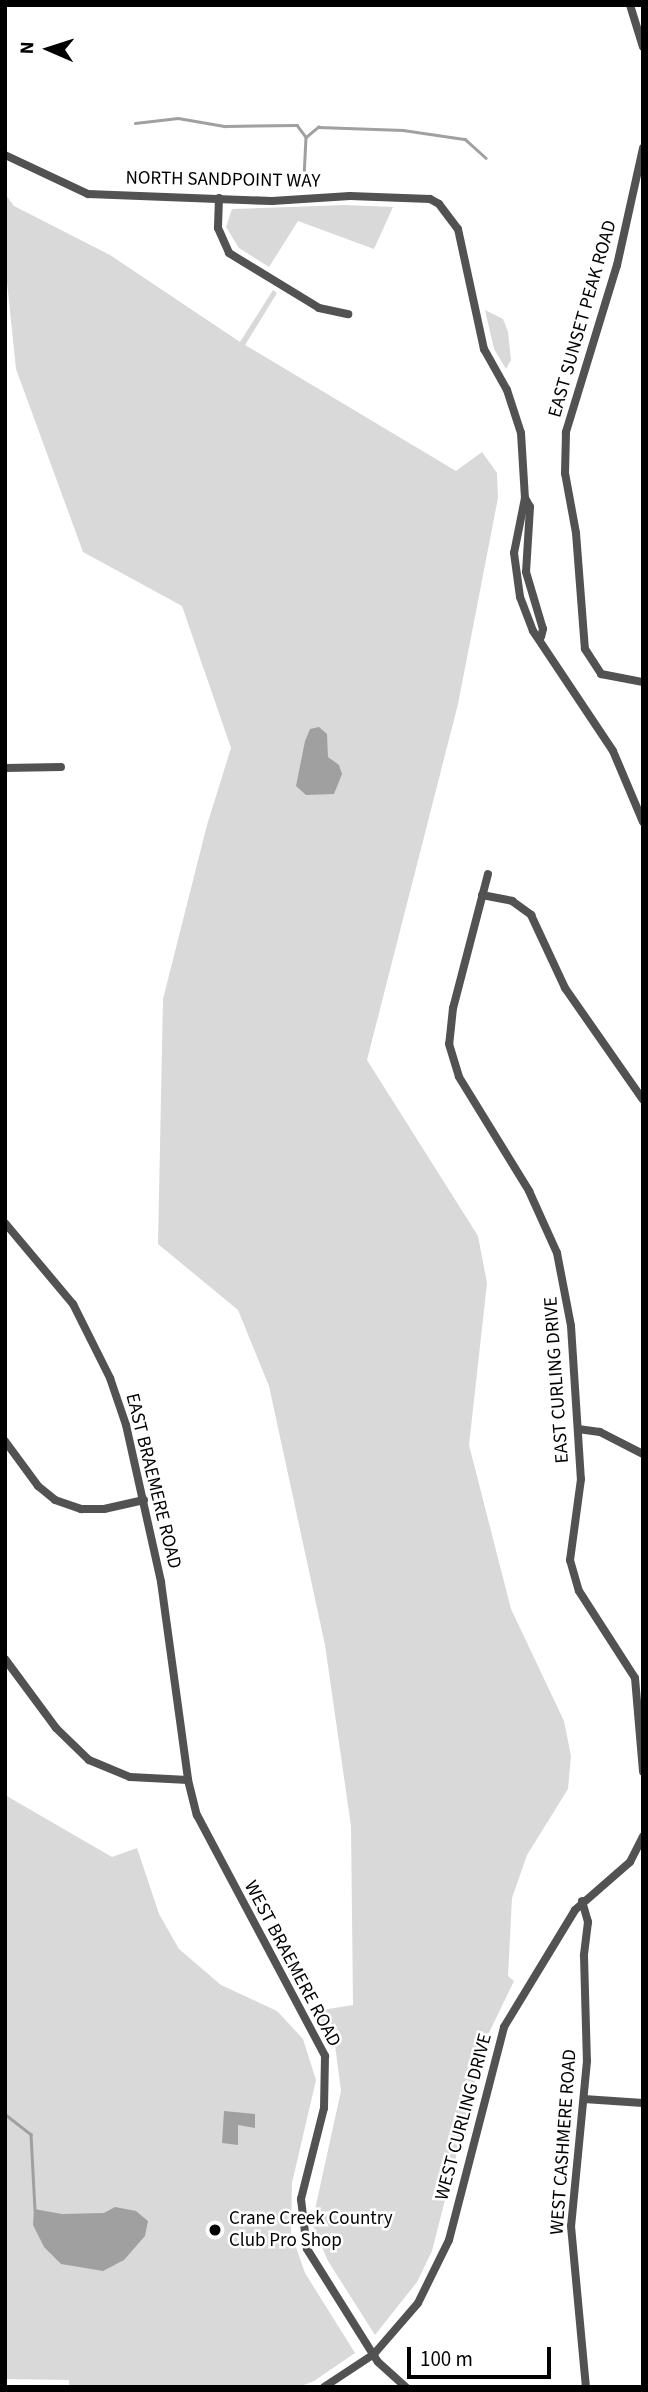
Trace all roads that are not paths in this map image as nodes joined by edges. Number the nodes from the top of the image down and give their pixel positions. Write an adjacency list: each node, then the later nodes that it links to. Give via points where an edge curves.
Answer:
1 (630, 5): 2 (street)
2 (643, 47)
3 (643, 148): 7 (street, EAST SUNSET PEAK ROAD, via 617,265 566,432 565,473 576,533 582,633 593,664 612,679)
4 (5, 155): 5 (street, NORTH SANDPOINT WAY, via 88,194)
5 (219, 198): 6 (street, via 218,228 229,253 319,308); 10 (street, NORTH SANDPOINT WAY, via 430,199 446,211 458,229 484,349 507,390 521,433 525,498 515,529 515,573 533,631 613,751)
6 (348, 314)
7 (643, 682)
8 (61, 767): 9 (street)
9 (5, 768)
10 (643, 822)
11 (488, 874): 12 (street, EAST CURLING DRIVE)
12 (482, 895): 13 (street, via 512,901 531,915 565,988); 15 (street, EAST CURLING DRIVE, via 453,1008 449,1044 459,1077 529,1191 557,1253 571,1326)
13 (643, 1100)
14 (5, 1223): 18 (street, EAST BRAEMERE ROAD, via 73,1304 96,1345 127,1426)
15 (578, 1429): 17 (street, via 600,1432); 20 (street, EAST CURLING DRIVE, via 580,1497 570,1545 574,1578 621,1651)
16 (5, 1441): 18 (street, via 38,1486 55,1500 81,1509 104,1509)
17 (643, 1454)
18 (144, 1500): 22 (street, EAST BRAEMERE ROAD, via 161,1582)
19 (5, 1659): 22 (street, via 56,1728 89,1760 130,1777)
20 (642, 1701): 21 (street, EAST CURLING DRIVE)
21 (643, 1772)
22 (188, 1780): 27 (street, WEST BRAEMERE ROAD, via 209,1843 325,2056 327,2086 301,2199 302,2231 313,2260)
23 (643, 1836): 24 (street, WEST CURLING DRIVE, via 638,1852)
24 (582, 1901): 25 (street, WEST CASHMERE ROAD, via 588,1922); 27 (street, WEST CURLING DRIVE, via 504,2027 438,2267 402,2327)
25 (584, 2099): 26 (street); 30 (street, WEST CASHMERE ROAD, via 571,2237)
26 (643, 2103)
27 (374, 2354): 28 (street, WEST CURLING DRIVE); 29 (street, WEST BRAEMERE ROAD)
28 (324, 2387)
29 (406, 2387)
30 (586, 2387)

